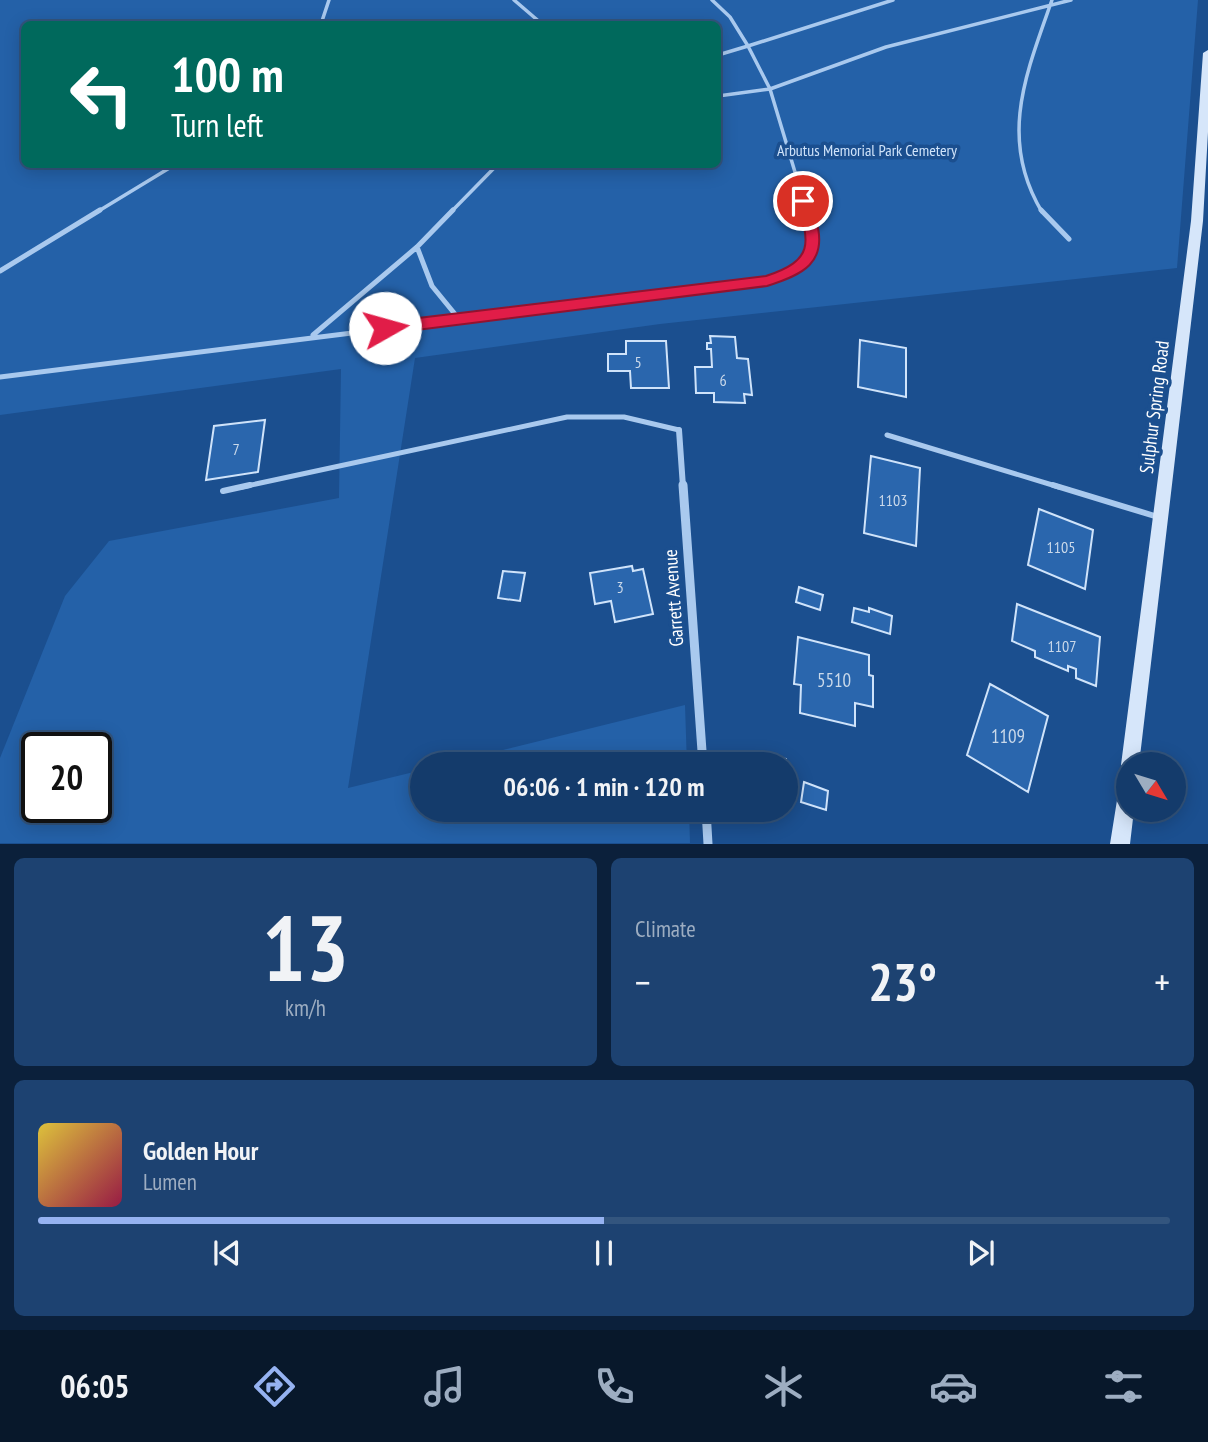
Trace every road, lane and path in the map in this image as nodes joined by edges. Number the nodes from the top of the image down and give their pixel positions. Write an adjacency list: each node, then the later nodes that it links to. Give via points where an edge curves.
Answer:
1 (329, 0): 7 (lane)
2 (514, 0): 8 (lane)
3 (712, 0): 9 (lane, via 730,17)
4 (893, 0): 9 (lane)
5 (1071, 0): 6 (lane)
6 (1051, 2): 12 (lane, via 886,47); 16 (lane, via 1017,127 1028,186 1042,212)
7 (322, 21)
8 (538, 21)
9 (748, 46): 11 (lane); 12 (lane)
10 (1208, 53): 25 (main road, Sulphur Spring Road, via 1197,221)
11 (721, 54)
12 (770, 89): 13 (lane); 19 (lane, via 811,227 814,247 808,260 767,281)
13 (721, 96)
14 (169, 168): 18 (lane)
15 (494, 168): 17 (lane)
16 (1069, 239)
17 (417, 247): 19 (lane, via 425,277); 20 (lane)
18 (0, 271)
19 (459, 319): 20 (lane)
20 (311, 337): 21 (lane)
21 (0, 377)
22 (679, 430): 24 (lane, via 607,413 567,416); 26 (street, Garrett Avenue)
23 (887, 435): 25 (lane)
24 (223, 491)
25 (1161, 518): 27 (main road, Sulphur Spring Road)
26 (702, 752)
27 (1132, 752)
28 (707, 822): 30 (street)
29 (1123, 822): 31 (main road)
30 (708, 844)
31 (1120, 844)

